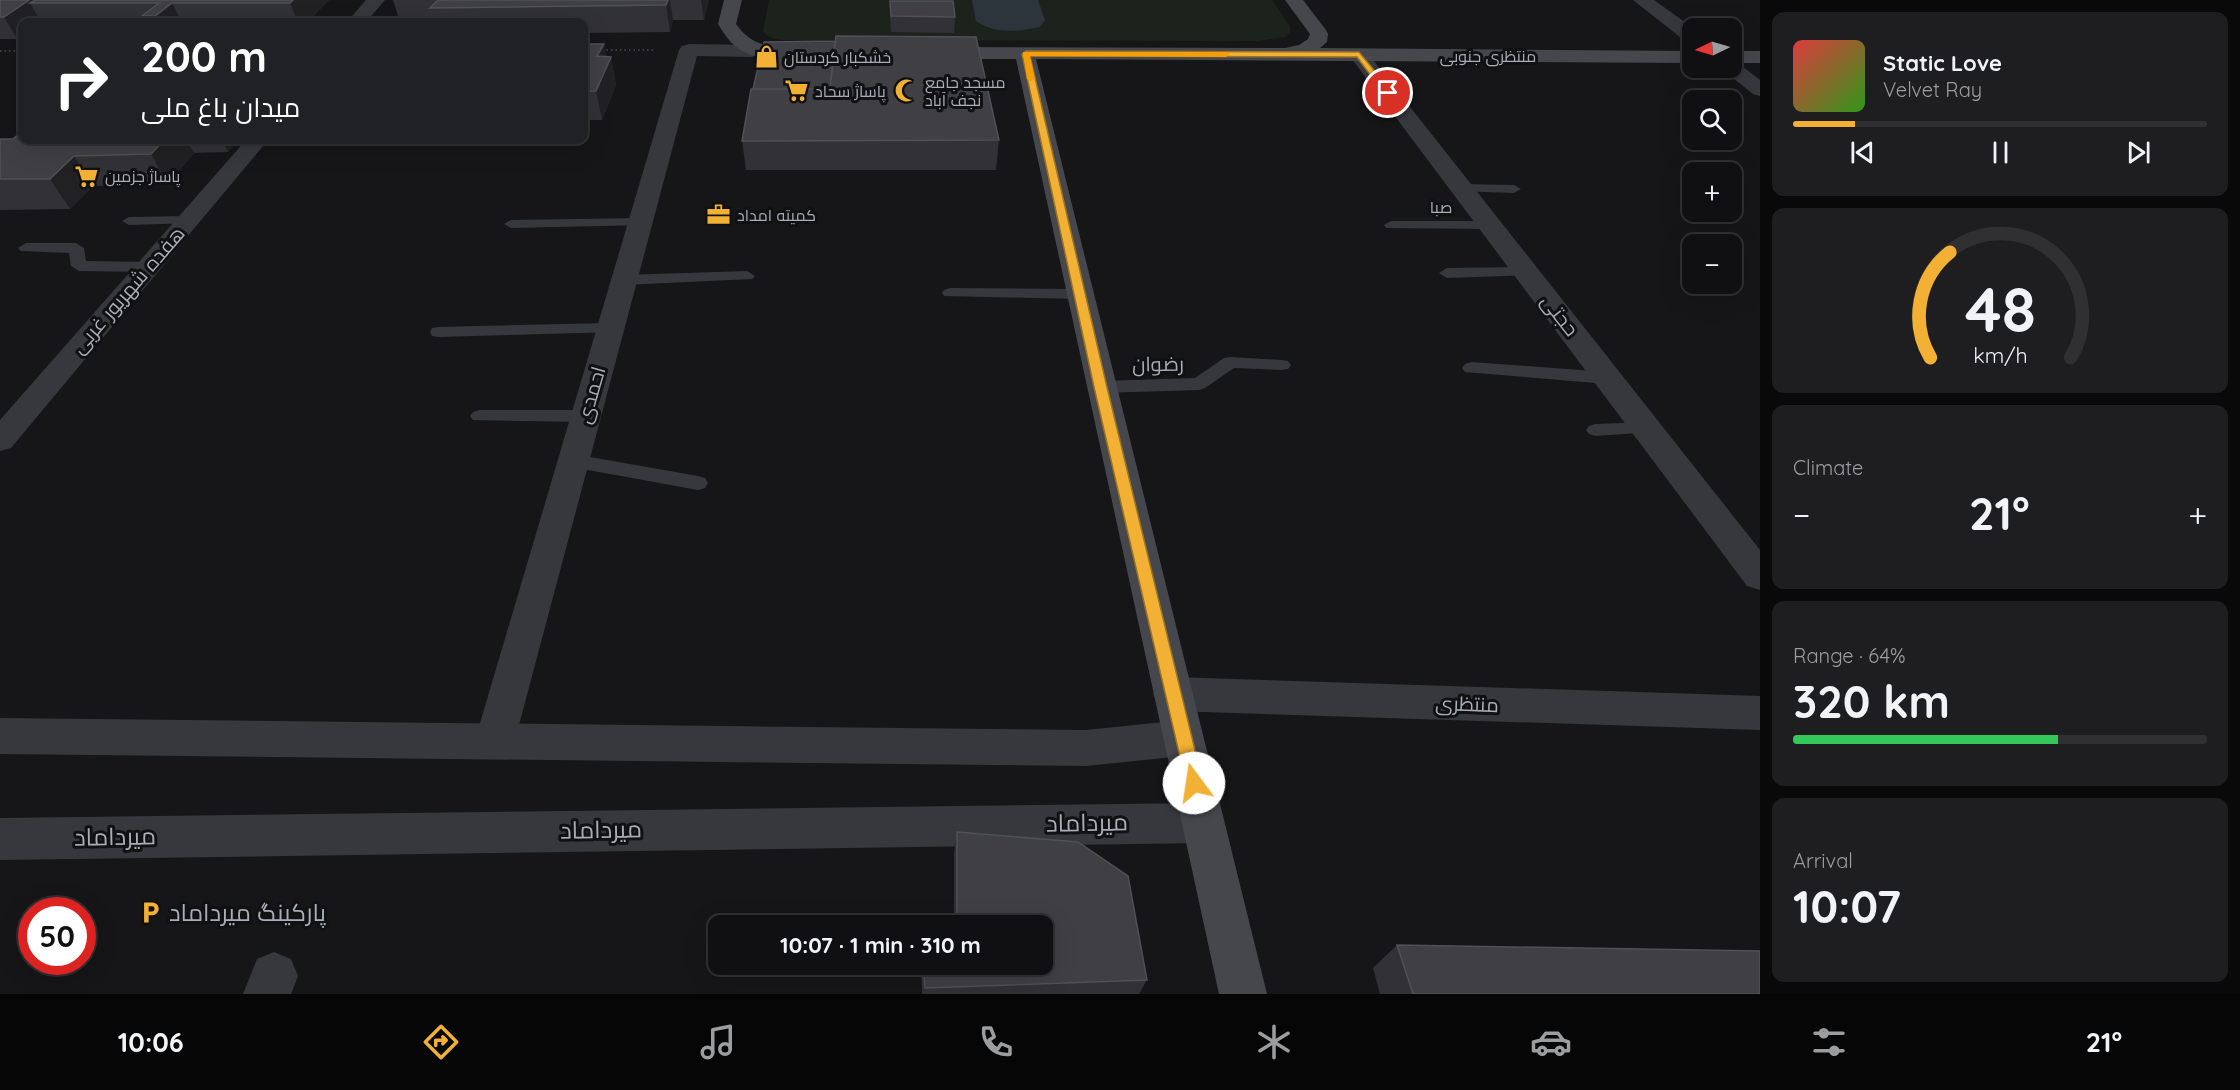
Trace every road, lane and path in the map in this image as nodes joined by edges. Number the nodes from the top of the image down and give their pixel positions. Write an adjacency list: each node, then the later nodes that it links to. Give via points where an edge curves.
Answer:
1 (376, 0): 5 (street)
2 (733, 0): 11 (main road, via 727,24)
3 (1294, 0): 15 (main road, via 1319,34 1317,42 1306,49)
4 (1642, 0): 6 (street)
5 (360, 18)
6 (1682, 30)
7 (595, 50): 8 (path)
8 (689, 50): 11 (street); 27 (street, احمدی)
9 (0, 51): 10 (path)
10 (18, 51)
11 (751, 51): 12 (main road)
12 (823, 52)
13 (918, 52): 14 (main road, منتظری جنوبی)
14 (1026, 54): 15 (main road, منتظری جنوبی); 38 (main road)
15 (1285, 54): 16 (main road, منتظری جنوبی)
16 (1359, 55): 17 (main road, منتظری جنوبی); 23 (street, حجتی)
17 (1682, 57)
18 (1742, 57): 19 (main road)
19 (1760, 57)
20 (1742, 76): 21 (street)
21 (1760, 90)
22 (254, 144): 25 (street, هفده شهریور غربی)
23 (1461, 188): 24 (lane); 30 (street, حجتی)
24 (1514, 189)
25 (189, 220): 26 (lane); 32 (street, هفده شهریور غربی)
26 (129, 221)
27 (640, 222): 28 (lane); 36 (street, احمدی)
28 (511, 224)
29 (1391, 225): 30 (lane, صبا)
30 (1490, 225): 33 (street, حجتی)
31 (26, 248): 32 (lane, via 76,248 78,266)
32 (148, 267): 49 (street, هفده شهریور غربی)
33 (1526, 272): 34 (lane); 43 (street, حجتی)
34 (1447, 273)
35 (747, 276): 36 (lane)
36 (623, 280): 39 (street, احمدی)
37 (950, 293): 38 (lane)
38 (1079, 294): 44 (main road)
39 (610, 328): 40 (lane); 46 (street, احمدی)
40 (438, 332)
41 (1282, 365): 44 (lane, رضوان, via 1230,362 1198,384)
42 (1471, 369): 43 (lane)
43 (1608, 378): 47 (street, حجتی)
44 (1101, 387): 53 (main road)
45 (478, 416): 46 (lane)
46 (585, 416): 50 (street, احمدی)
47 (1646, 428): 48 (lane); 52 (street, حجتی)
48 (1595, 430)
49 (0, 440)
50 (573, 461): 51 (lane); 57 (street, احمدی)
51 (698, 483)
52 (1760, 576)
53 (1173, 694): 54 (street, منتظری); 56 (main road)
54 (1760, 713)
55 (0, 736): 57 (street)
56 (1183, 738): 57 (street, via 1086,748); 58 (main road)
57 (495, 740)
58 (1202, 823): 59 (street, میرداماد); 60 (main road)
59 (0, 839)
60 (1243, 994)

